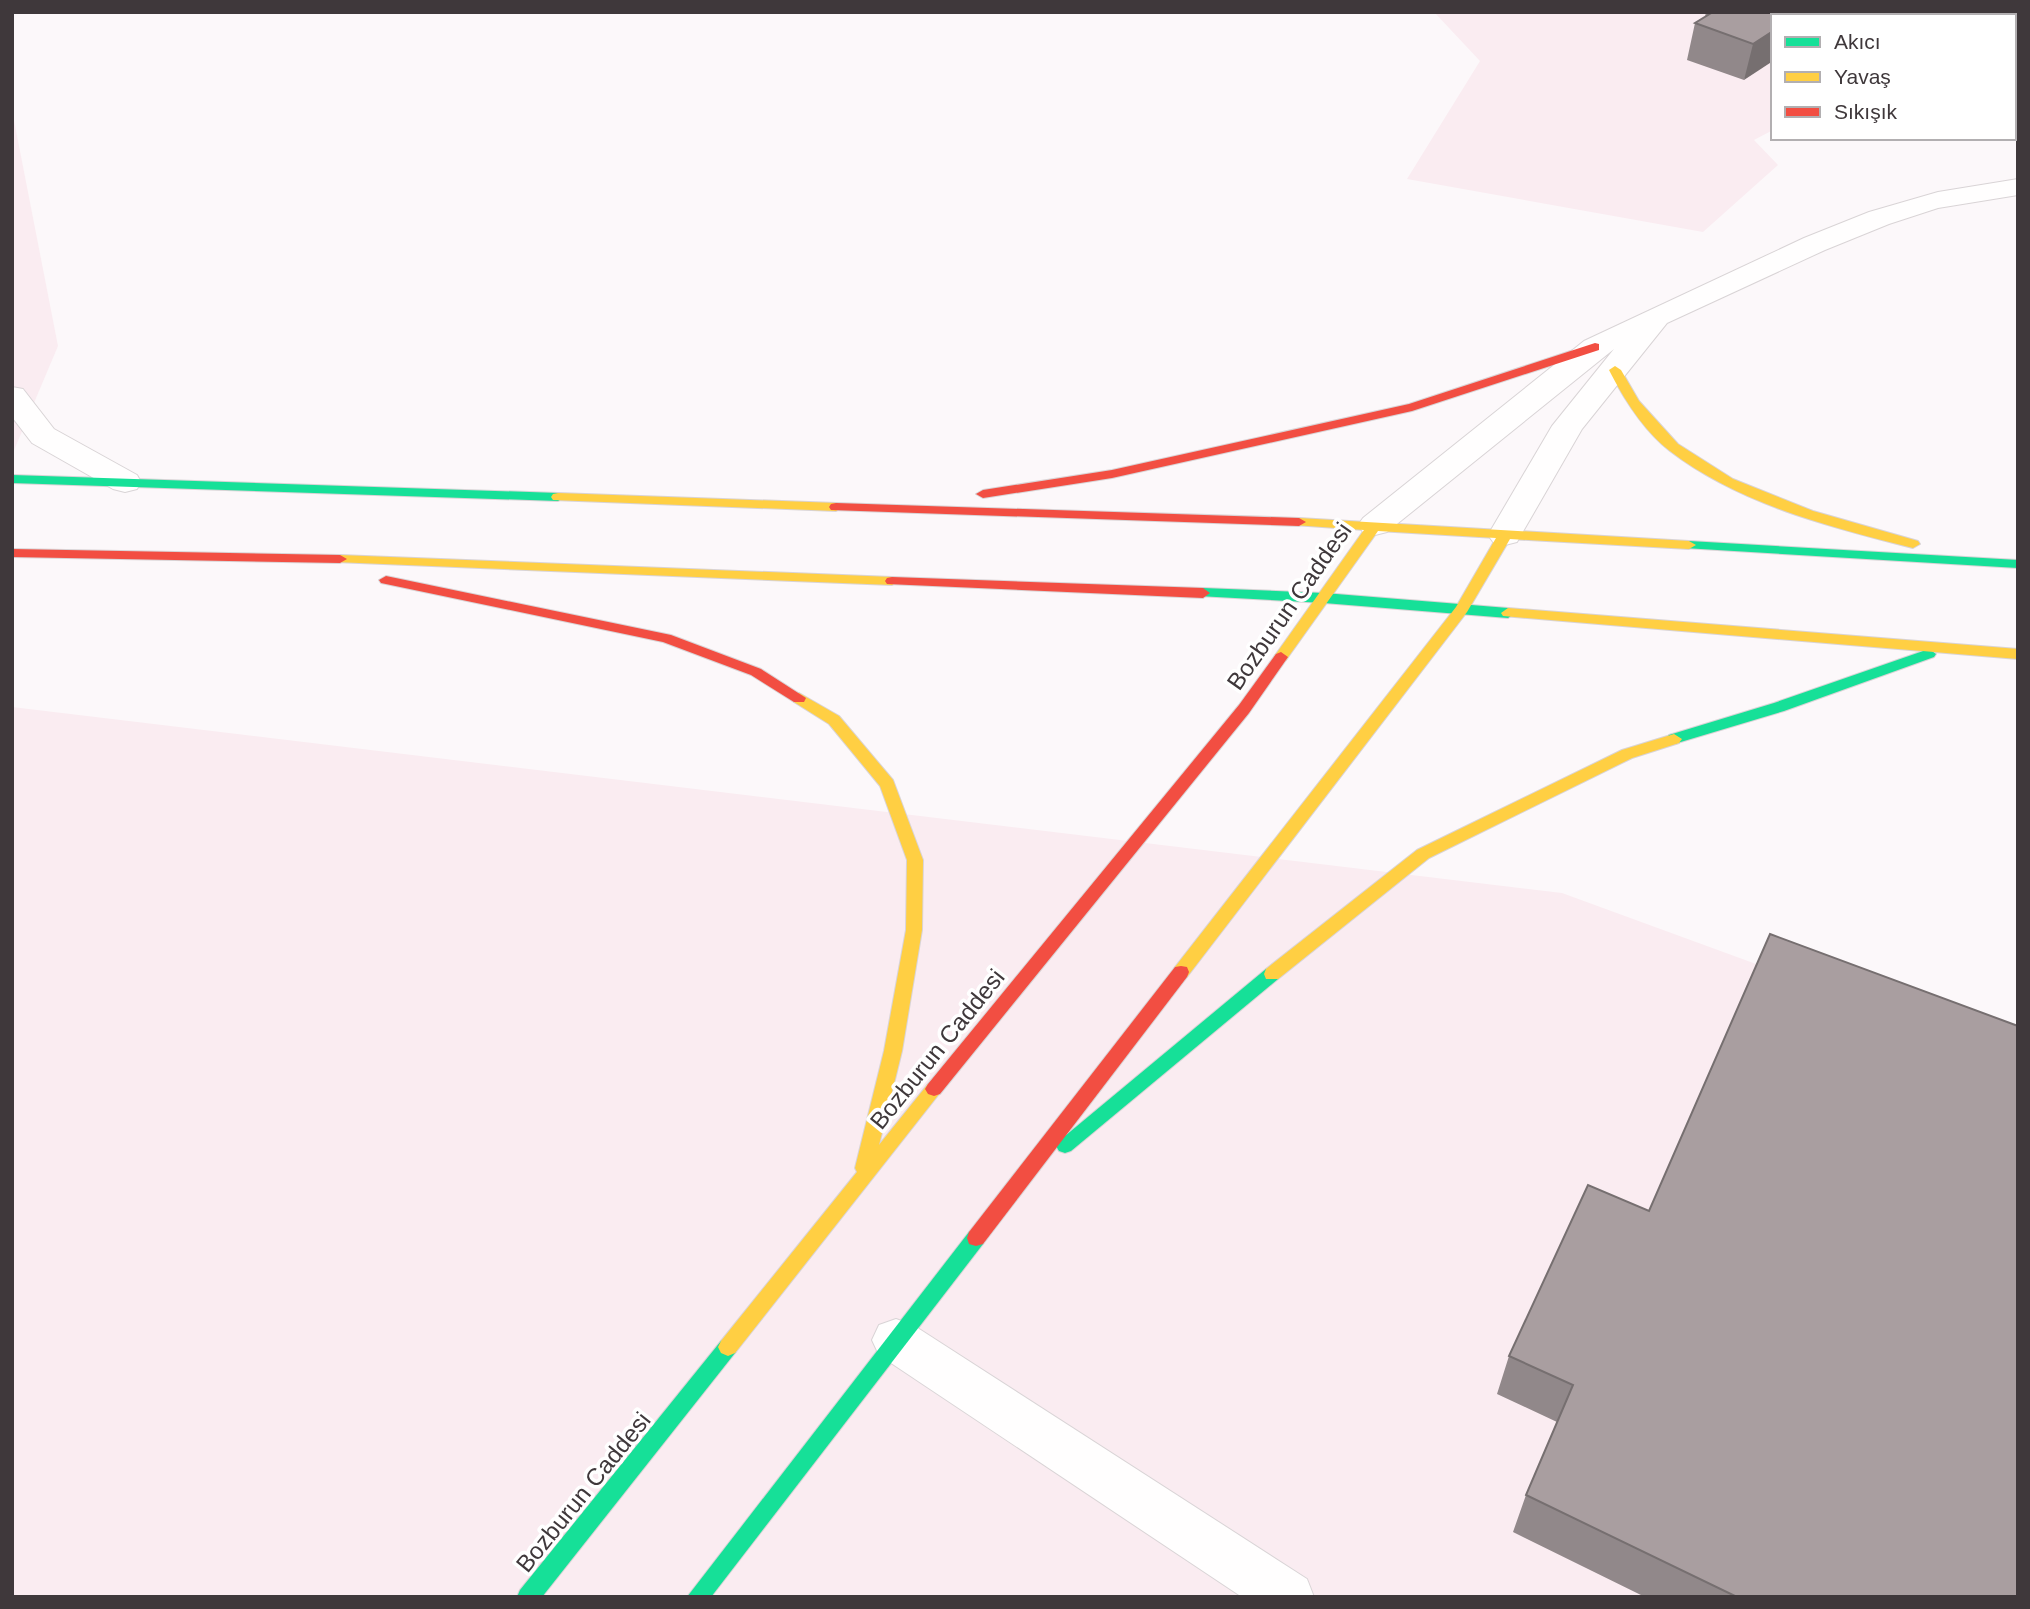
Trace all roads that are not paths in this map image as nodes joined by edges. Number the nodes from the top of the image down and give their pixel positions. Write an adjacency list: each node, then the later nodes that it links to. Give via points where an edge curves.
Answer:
1 (2018, 187): 2 (street, via 1914,206 1808,245 1656,317)
2 (1605, 358): 6 (main road, via 1112,474); 7 (street); 8 (street); 11 (main road, via 1633,403 1673,447 1728,482 1808,514)
3 (12, 396): 5 (street, via 43,436)
4 (12, 479): 5 (main road)
5 (125, 482): 6 (main road)
6 (891, 508): 7 (main road)
7 (1375, 525): 8 (main road); 13 (main road, Bozburun Caddesi)
8 (1505, 535): 11 (main road); 14 (main road)
9 (12, 553): 10 (main road)
10 (264, 558): 13 (main road); 17 (main road, via 666,638 756,672 834,720 887,783 915,860 912,944 893,1051)
11 (1979, 562): 12 (main road)
12 (2018, 564)
13 (1324, 598): 14 (main road); 17 (main road, Bozburun Caddesi, via 1244,709)
14 (1462, 609): 15 (main road); 18 (main road)
15 (1941, 649): 16 (main road); 18 (main road, via 1779,707 1627,754 1423,855)
16 (2018, 654)
17 (860, 1181): 20 (main road, Bozburun Caddesi)
18 (1010, 1192): 19 (main road)
19 (896, 1340): 21 (main road); 22 (street)
20 (528, 1597)
21 (698, 1597)
22 (1288, 1597)

